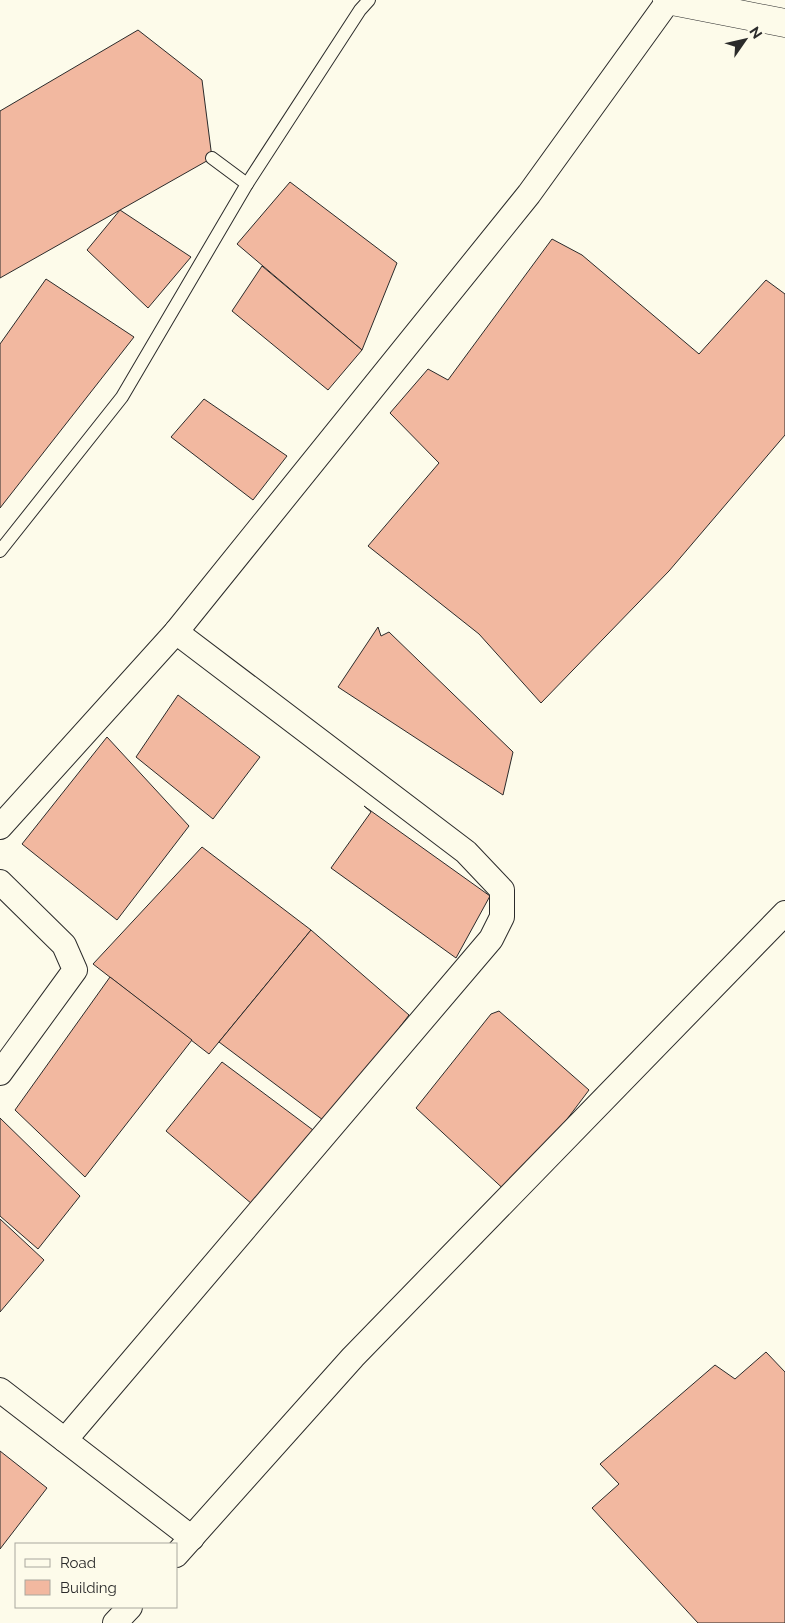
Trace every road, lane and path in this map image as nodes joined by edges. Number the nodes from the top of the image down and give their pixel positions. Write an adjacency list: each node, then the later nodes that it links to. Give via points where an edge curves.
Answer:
1 (369, 0): 5 (lane)
2 (668, 0): 3 (main road); 7 (street, via 529,194)
3 (785, 23)
4 (212, 158): 5 (lane)
5 (247, 184): 6 (lane, via 122,397)
6 (0, 551)
7 (176, 632): 8 (street); 13 (street, via 466,852 502,890 502,917 492,939)
8 (0, 827)
9 (0, 882): 11 (street, via 64,945 75,970)
10 (785, 912): 14 (street, via 353,1357)
11 (0, 1073)
12 (0, 1390): 13 (street)
13 (65, 1440): 14 (street)
14 (184, 1546)
15 (129, 1608): 16 (street)
16 (116, 1623)

